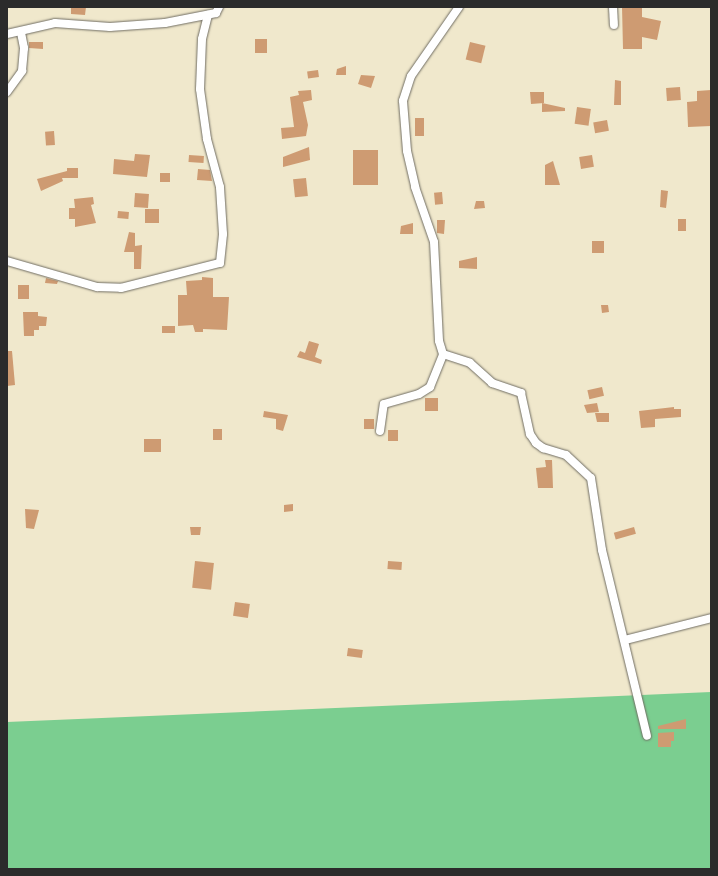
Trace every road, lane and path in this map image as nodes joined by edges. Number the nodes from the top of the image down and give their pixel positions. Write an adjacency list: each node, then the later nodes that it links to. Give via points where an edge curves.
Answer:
1 (219, 7): 4 (street, via 216,13)
2 (459, 7): 10 (street, via 411,76 403,101 407,151 415,187 434,242 439,341)
3 (614, 7): 5 (street)
4 (208, 15): 6 (street, via 165,23 110,26 55,23); 9 (street, via 202,39 200,89 206,139 220,187 223,234 220,263 121,288 97,287)
5 (614, 25)
6 (21, 32): 7 (street); 8 (street, via 24,48 22,71)
7 (7, 34)
8 (7, 92)
9 (7, 261)
10 (443, 354): 11 (street, via 430,387 419,394 384,404); 13 (street, via 470,363 492,383 521,393 530,434 536,443 543,448 566,455 591,478 602,550)
11 (380, 431)
12 (711, 618): 13 (street)
13 (625, 640): 14 (street)
14 (647, 736)

